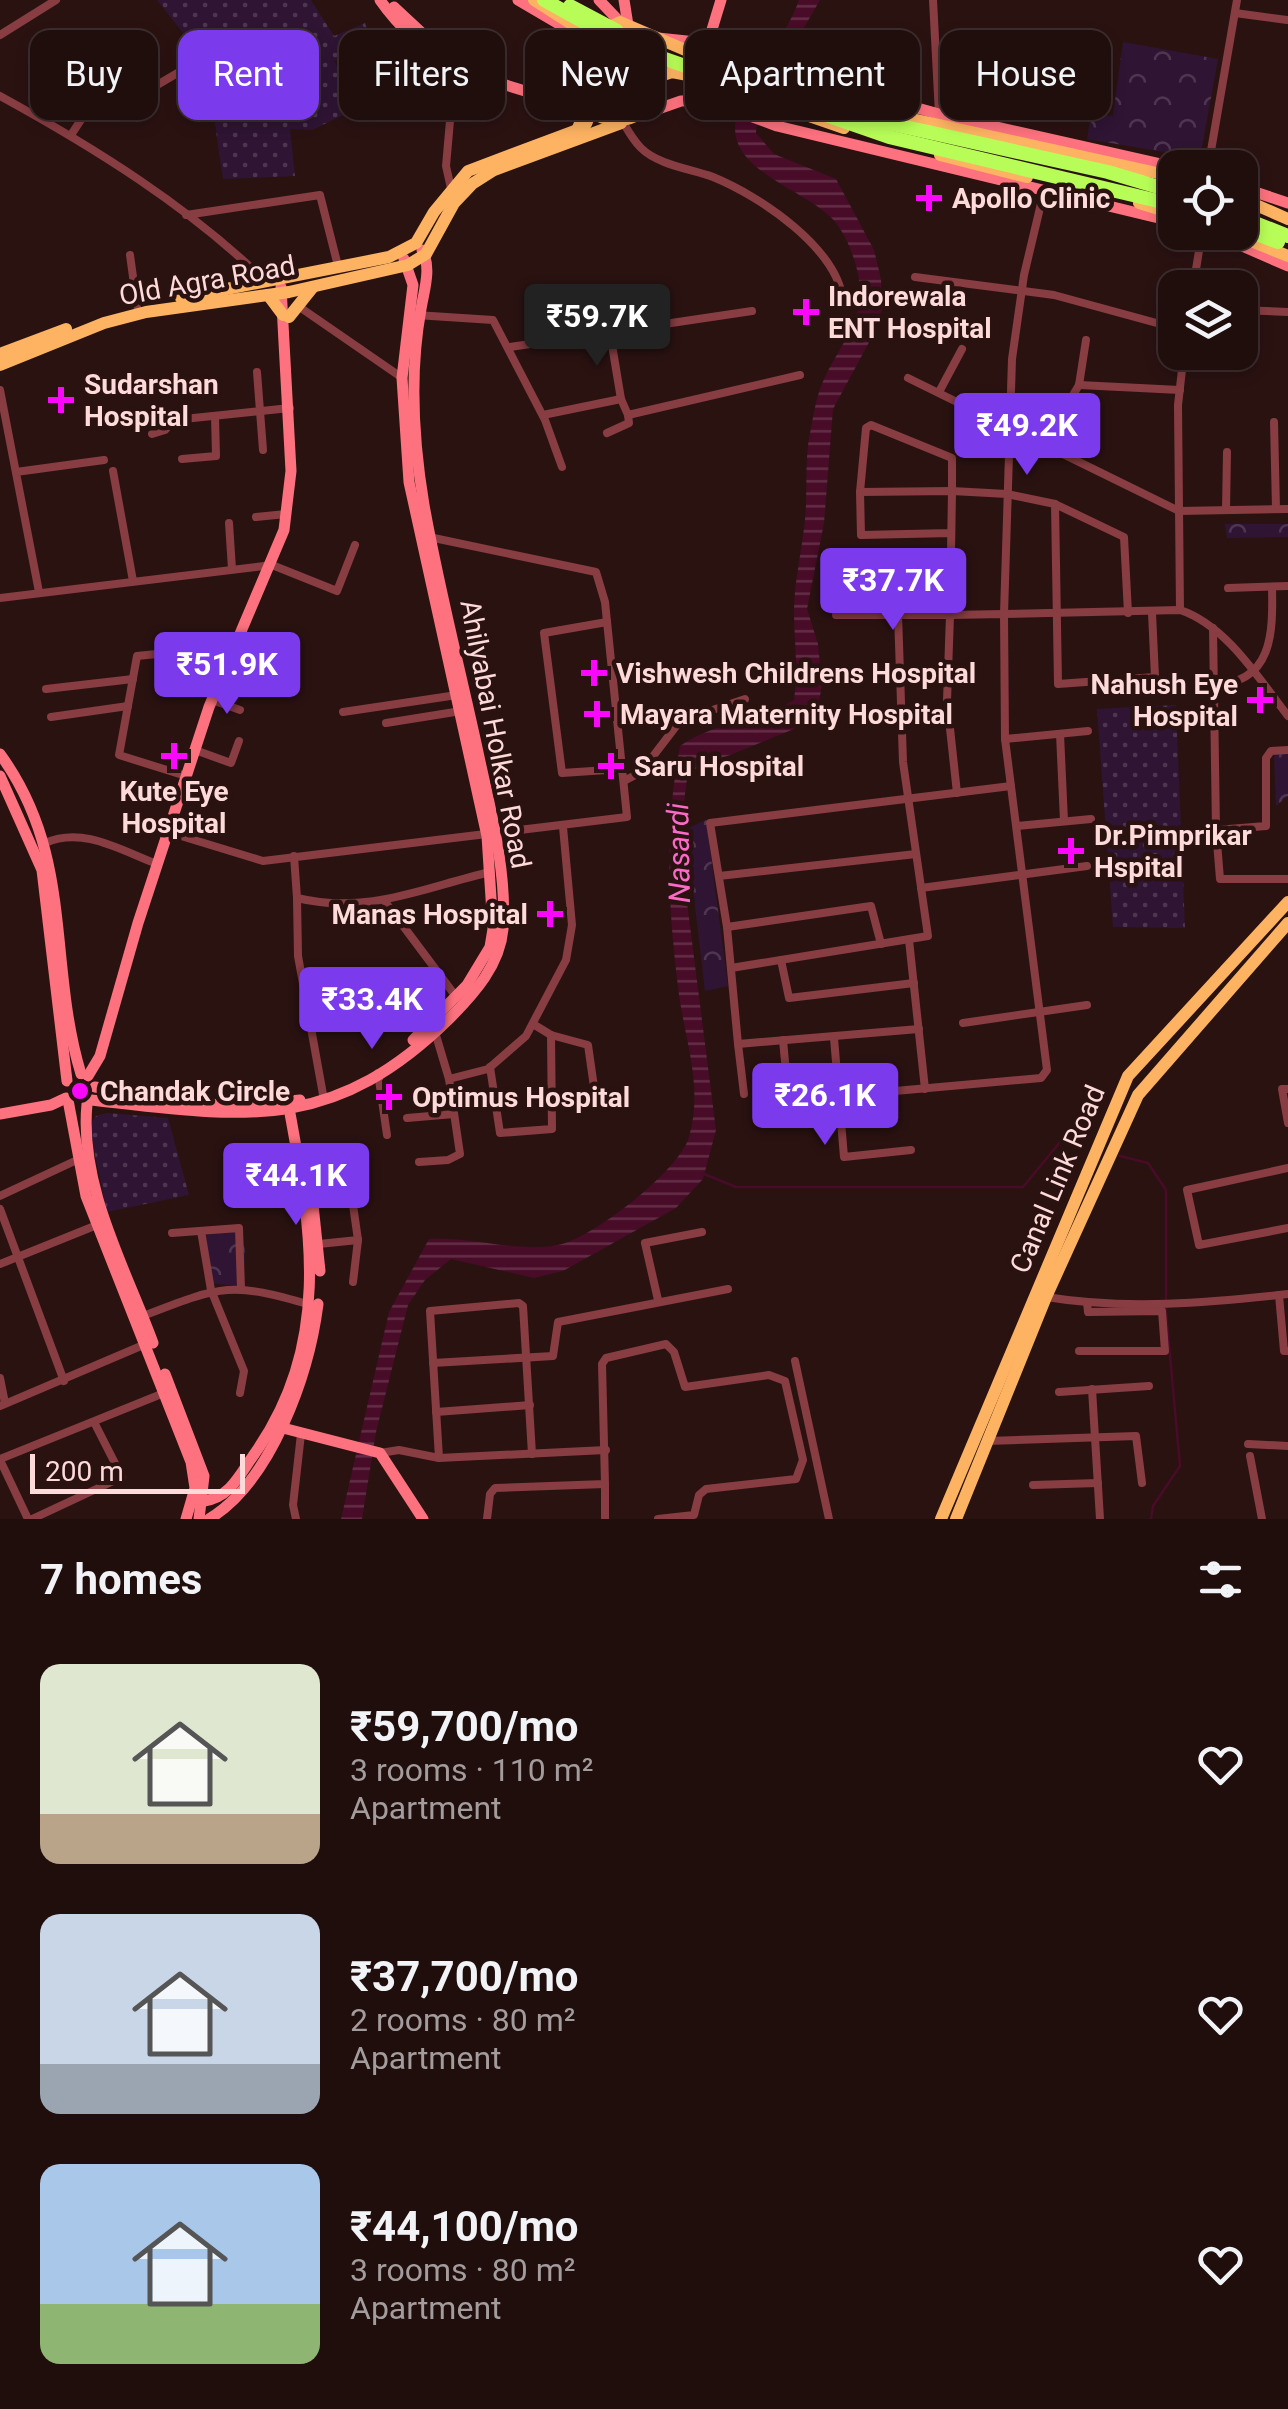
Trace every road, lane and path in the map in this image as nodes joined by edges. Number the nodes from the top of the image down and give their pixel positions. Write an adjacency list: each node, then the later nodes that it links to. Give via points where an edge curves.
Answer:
1 (56, 0): 14 (street)
2 (380, 0): 18 (main road)
3 (389, 0): 19 (main road)
4 (518, 0): 20 (main road)
5 (534, 0): 21 (main road)
6 (544, 0): 50 (highway, bridge, via 625,45 889,137)
7 (561, 0): 45 (highway, bridge, via 636,41 788,92 892,124)
8 (573, 0): 17 (main road)
9 (603, 0): 17 (main road)
10 (624, 0): 17 (main road)
11 (721, 0): 24 (main road)
12 (933, 0): 32 (street)
13 (1238, 0): 15 (street)
14 (42, 4): 25 (street)
15 (1235, 12): 16 (street); 41 (street)
16 (1287, 20)
17 (620, 24): 22 (main road); 23 (main road)
18 (404, 30)
19 (417, 30)
20 (563, 30)
21 (578, 30)
22 (611, 30)
23 (635, 30)
24 (713, 30)
25 (0, 35)
26 (665, 42): 42 (main road, via 736,71 974,136)
27 (178, 73): 39 (street, via 125,104 94,100)
28 (665, 74): 48 (main road, via 979,166)
29 (0, 96): 39 (street)
30 (665, 108): 46 (main road, via 692,99 776,126)
31 (920, 109): 32 (main road)
32 (939, 114): 43 (main road)
33 (450, 120): 49 (street, via 446,166)
34 (582, 120): 40 (main road)
35 (588, 120): 40 (main road)
36 (603, 120): 38 (main road)
37 (629, 120): 38 (main road)
38 (623, 122): 40 (main road); 74 (street, via 642,150 738,188 768,208 827,258)
39 (71, 135): 54 (street)
40 (574, 137): 49 (main road, via 494,170)
41 (1211, 150)
42 (1110, 162): 44 (main road); 48 (main road)
43 (1158, 163)
44 (1158, 174)
45 (1158, 187)
46 (1044, 190): 55 (main road); 73 (street)
47 (1258, 193): 51 (main road)
48 (1103, 194): 53 (main road)
49 (452, 196): 62 (main road)
50 (1158, 201)
51 (1288, 203)
52 (1258, 206): 56 (main road)
53 (1158, 209)
54 (186, 215): 67 (street, via 320,195); 71 (street)
55 (1158, 218)
56 (1288, 219)
57 (1258, 224): 59 (highway)
58 (1258, 235): 61 (highway)
59 (1288, 236)
60 (1258, 244): 66 (main road)
61 (1288, 246)
62 (421, 248): 64 (main road, Old Agra Road); 68 (main road, Old Agra Road); 80 (main road, Ahilyabai Holkar Road)
63 (1251, 250): 69 (main road)
64 (394, 254): 67 (main road, Old Agra Road); 68 (main road)
65 (130, 255): 75 (street)
66 (1288, 256)
67 (338, 266): 71 (main road, Old Agra Road)
68 (408, 266): 72 (main road, Old Agra Road); 80 (main road, Ahilyabai Holkar Road)
69 (1288, 266)
70 (914, 277): 73 (street)
71 (278, 286): 72 (main road, Old Agra Road); 75 (main road, Old Agra Road); 79 (main road); 79 (main road); 87 (main road, Old Agra Road, via 104,323)
72 (313, 287): 79 (main road)
73 (1021, 292): 81 (street); 104 (street)
74 (843, 302)
75 (138, 306): 86 (main road, Old Agra Road)
76 (752, 311): 82 (street)
77 (1258, 311): 78 (street)
78 (1288, 312)
79 (290, 313): 91 (street); 98 (main road)
80 (415, 315): 84 (street, via 494,320); 91 (main road, Ahilyabai Holkar Road); 129 (main road, Ahilyabai Holkar Road, via 412,371)
81 (1158, 323)
82 (610, 332): 84 (street); 97 (street)
83 (1086, 340): 93 (street)
84 (510, 347): 100 (street)
85 (962, 349): 96 (street)
86 (0, 354)
87 (0, 366)
88 (1182, 370): 95 (street)
89 (257, 372): 99 (street)
90 (800, 374): 101 (street)
91 (402, 378): 129 (main road, Ahilyabai Holkar Road, via 409,482)
92 (908, 378): 96 (street)
93 (1079, 384): 95 (street); 107 (street)
94 (0, 390): 114 (street)
95 (1180, 390): 122 (street)
96 (939, 392): 104 (street)
97 (621, 399): 100 (street); 101 (street)
98 (290, 408): 99 (street); 123 (main road)
99 (260, 411): 102 (street); 108 (street)
100 (543, 414): 112 (street)
101 (628, 415): 105 (street, via 629,424)
102 (215, 416): 106 (street, via 174,420); 110 (street, via 216,456)
103 (1274, 422): 119 (street)
104 (1009, 424): 107 (street); 117 (street)
105 (608, 433)
106 (152, 434)
107 (1043, 445): 122 (street)
108 (262, 450)
109 (1226, 452): 121 (street)
110 (182, 459)
111 (104, 460): 114 (street)
112 (562, 467)
113 (114, 471): 133 (street)
114 (16, 472): 125 (street)
115 (952, 491): 116 (street); 116 (street, via 952,458 871,425); 117 (street); 128 (street)
116 (860, 492): 128 (street, via 861,534)
117 (1007, 494): 118 (street); 143 (street)
118 (1055, 504): 141 (street, via 1124,537); 144 (street)
119 (1276, 509): 120 (street); 121 (street)
120 (1288, 509)
121 (1226, 510): 122 (street)
122 (1179, 511): 139 (street)
123 (287, 514): 124 (street); 131 (main road)
124 (256, 516)
125 (26, 523): 127 (street); 137 (street)
126 (229, 523): 132 (street)
127 (14, 524)
128 (951, 533): 146 (street)
129 (426, 538): 147 (street, via 587,568 602,580); 154 (main road, Ahilyabai Holkar Road); 184 (main road, Ahilyabai Holkar Road)
130 (355, 545): 131 (street, via 336,591)
131 (272, 565): 132 (street); 149 (main road)
132 (232, 569): 133 (street)
133 (134, 580): 137 (street)
134 (1288, 586): 135 (street)
135 (1272, 587): 136 (street); 150 (street, via 1271,644)
136 (1228, 588)
137 (39, 592): 138 (street)
138 (0, 598)
139 (1180, 610): 140 (street); 148 (street)
140 (1152, 612): 141 (street); 144 (street, via 1155,677 1061,685)
141 (1128, 613): 144 (street)
142 (898, 614): 145 (street); 146 (street); 177 (street)
143 (1004, 614): 144 (street); 146 (street); 166 (street)
144 (1057, 615)
145 (836, 616)
146 (950, 616): 176 (street, via 948,701)
147 (607, 622): 171 (street); 171 (street, via 544,632 562,773)
148 (1213, 628): 150 (street); 152 (street)
149 (236, 646): 151 (street, via 137,656); 156 (main road)
150 (1252, 670): 152 (street); 161 (street)
151 (133, 679): 153 (street); 157 (street)
152 (1213, 686): 182 (street)
153 (46, 688)
154 (456, 695): 159 (main road, Ahilyabai Holkar Road); 160 (street)
155 (745, 699): 174 (street, via 680,721 641,772)
156 (212, 700): 158 (street); 168 (main road)
157 (128, 706): 162 (street); 173 (street, via 119,754)
158 (240, 710)
159 (461, 711): 163 (street); 184 (main road, Ahilyabai Holkar Road)
160 (342, 712)
161 (1288, 716)
162 (51, 717)
163 (386, 724)
164 (1088, 730): 165 (street)
165 (1060, 734): 166 (street); 179 (street)
166 (1005, 739): 175 (street)
167 (239, 742): 168 (street, via 231,763)
168 (195, 750): 173 (main road)
169 (1288, 750): 182 (street, via 1266,758 1266,826)
170 (0, 754): 185 (main road)
171 (622, 768): 174 (street)
172 (0, 776): 198 (main road)
173 (186, 776): 183 (main road)
174 (624, 781): 181 (street, via 627,817)
175 (1011, 786): 176 (street); 180 (street)
176 (957, 793): 177 (street)
177 (909, 798): 186 (street); 192 (street, via 710,823)
178 (1091, 819): 179 (street)
179 (1064, 821): 180 (street)
180 (1016, 826): 190 (street)
181 (563, 827): 184 (street); 210 (street, via 571,941)
182 (1216, 830): 193 (street, via 1220,879)
183 (168, 832): 187 (street, via 262,861); 188 (main road)
184 (492, 835): 187 (street); 191 (main road, Ahilyabai Holkar Road); 212 (main road, Ahilyabai Holkar Road, via 503,918 500,946 480,985)
185 (44, 843): 188 (street, via 66,834 85,837); 198 (main road)
186 (916, 854): 192 (street); 194 (street)
187 (294, 856): 195 (street)
188 (157, 864): 219 (main road)
189 (1087, 866): 190 (street)
190 (1024, 871): 194 (street); 208 (street)
191 (490, 872): 196 (street); 206 (main road, Ahilyabai Holkar Road, via 490,947)
192 (720, 876): 200 (street)
193 (1288, 880)
194 (921, 888): 201 (street, via 929,932)
195 (297, 898): 196 (street); 226 (street, via 298,956)
196 (386, 902): 206 (street)
197 (1288, 902): 229 (main road, Canal Link Road, via 1128,1076)
198 (52, 905): 219 (main road, via 69,1034); 221 (main road)
199 (1288, 923): 233 (main road, Canal Link Road)
200 (727, 927): 202 (street, via 872,906); 204 (street)
201 (910, 940): 202 (street); 205 (street)
202 (881, 944): 203 (street)
203 (781, 960): 204 (street); 205 (street, via 789,998)
204 (730, 968): 216 (street)
205 (914, 983): 211 (street)
206 (457, 998): 226 (main road, Ahilyabai Holkar Road, via 408,1044)
207 (1087, 1006): 208 (street)
208 (1038, 1011): 209 (street); 223 (street, via 1047,1070 1041,1078)
209 (963, 1023)
210 (533, 1024): 213 (street); 217 (street)
211 (919, 1030): 214 (street); 223 (street)
212 (436, 1032): 218 (main road, Ahilyabai Holkar Road); 220 (street)
213 (551, 1034): 217 (street, via 552,1129 500,1133); 224 (street, via 588,1045)
214 (834, 1038): 215 (street); 227 (street)
215 (783, 1040): 216 (street); 231 (street)
216 (738, 1044): 225 (street)
217 (490, 1067): 220 (street)
218 (378, 1073): 226 (main road, Ahilyabai Holkar Road); 238 (street)
219 (88, 1079): 221 (main road); 230 (main road); 232 (main road, Ahilyabai Holkar Road, via 198,1105)
220 (449, 1079): 235 (street)
221 (67, 1080): 228 (main road)
222 (1288, 1088): 237 (street, via 1282,1089)
223 (925, 1089): 227 (street)
224 (595, 1094)
225 (744, 1094)
226 (322, 1096): 232 (main road, Ahilyabai Holkar Road)
227 (839, 1096): 239 (street, via 844,1157)
228 (67, 1099): 230 (main road); 234 (main road); 240 (main road)
229 (1117, 1100): 233 (main road); 310 (main road, Canal Link Road)
230 (89, 1102): 232 (main road, Ahilyabai Holkar Road, via 212,1115); 265 (main road, via 84,1132 94,1182)
231 (788, 1105)
232 (289, 1107): 243 (main road)
233 (1130, 1110): 261 (main road, Canal Link Road)
234 (0, 1114)
235 (454, 1114): 236 (street); 241 (street, via 460,1154)
236 (407, 1118)
237 (1288, 1123)
238 (387, 1135)
239 (912, 1150)
240 (77, 1160): 244 (street); 247 (main road)
241 (419, 1162)
242 (1288, 1168): 248 (street, via 1187,1190 1199,1245)
243 (304, 1183): 253 (main road); 263 (main road)
244 (0, 1196)
245 (352, 1198): 252 (street)
246 (0, 1209): 254 (street)
247 (97, 1225): 254 (street); 266 (main road)
248 (1288, 1228)
249 (201, 1231): 251 (street); 257 (street, via 238,1228); 259 (street)
250 (702, 1232): 262 (street, via 645,1243)
251 (172, 1233)
252 (358, 1240): 253 (street); 256 (street)
253 (320, 1244): 263 (main road)
254 (17, 1258): 255 (street); 273 (street)
255 (0, 1264)
256 (354, 1282)
257 (241, 1289): 259 (street); 263 (street)
258 (728, 1289): 262 (street)
259 (211, 1290): 265 (street); 278 (street, via 244,1371)
260 (1284, 1294): 264 (street); 268 (street)
261 (1046, 1297): 264 (street); 286 (main road, Canal Link Road)
262 (658, 1300): 269 (street, via 558,1322 555,1355)
263 (314, 1306): 283 (main road)
264 (1155, 1307): 267 (street, via 1162,1312 1165,1351)
265 (143, 1316): 266 (main road)
266 (149, 1342): 273 (street); 277 (main road); 299 (main road, via 204,1476)
267 (1079, 1351)
268 (1288, 1351)
269 (528, 1357): 271 (street); 271 (street, via 518,1303 431,1310); 280 (street)
270 (795, 1362): 309 (street)
271 (432, 1363): 281 (street)
272 (0, 1378): 279 (street)
273 (64, 1381): 279 (street)
274 (1149, 1386): 275 (street)
275 (1092, 1388): 276 (street); 285 (street)
276 (1059, 1392)
277 (164, 1393): 282 (street); 299 (main road)
278 (240, 1394)
279 (3, 1404)
280 (530, 1405): 281 (street); 291 (street)
281 (436, 1412): 293 (street)
282 (94, 1422): 294 (street); 300 (street, via 122,1476)
283 (279, 1427): 284 (main road); 299 (main road, via 227,1492); 303 (main road, via 234,1498)
284 (301, 1434): 290 (main road); 304 (street)
285 (1096, 1436): 286 (street); 295 (street); 297 (street, via 1139,1437)
286 (987, 1441): 311 (main road, Canal Link Road)
287 (1248, 1444): 288 (street)
288 (1288, 1446)
289 (606, 1450): 291 (street); 296 (street); 308 (street, via 606,1358 666,1344 685,1387 769,1375 788,1386 802,1460 796,1479 706,1489 694,1515)
290 (380, 1453): 293 (street); 305 (main road)
291 (532, 1454): 293 (street)
292 (1250, 1456): 313 (street)
293 (439, 1458)
294 (0, 1460): 300 (street)
295 (1098, 1483): 298 (street); 312 (street)
296 (606, 1484): 306 (street, via 496,1488); 307 (street)
297 (1142, 1484)
298 (1033, 1485)
299 (199, 1499): 301 (main road); 302 (main road); 303 (street)
300 (30, 1519)
301 (186, 1519)
302 (200, 1519)
303 (210, 1519)
304 (296, 1519)
305 (423, 1519)
306 (487, 1519)
307 (605, 1519)
308 (658, 1519)
309 (829, 1519)
310 (941, 1519)
311 (956, 1519)
312 (1100, 1519)
313 (1262, 1519)

